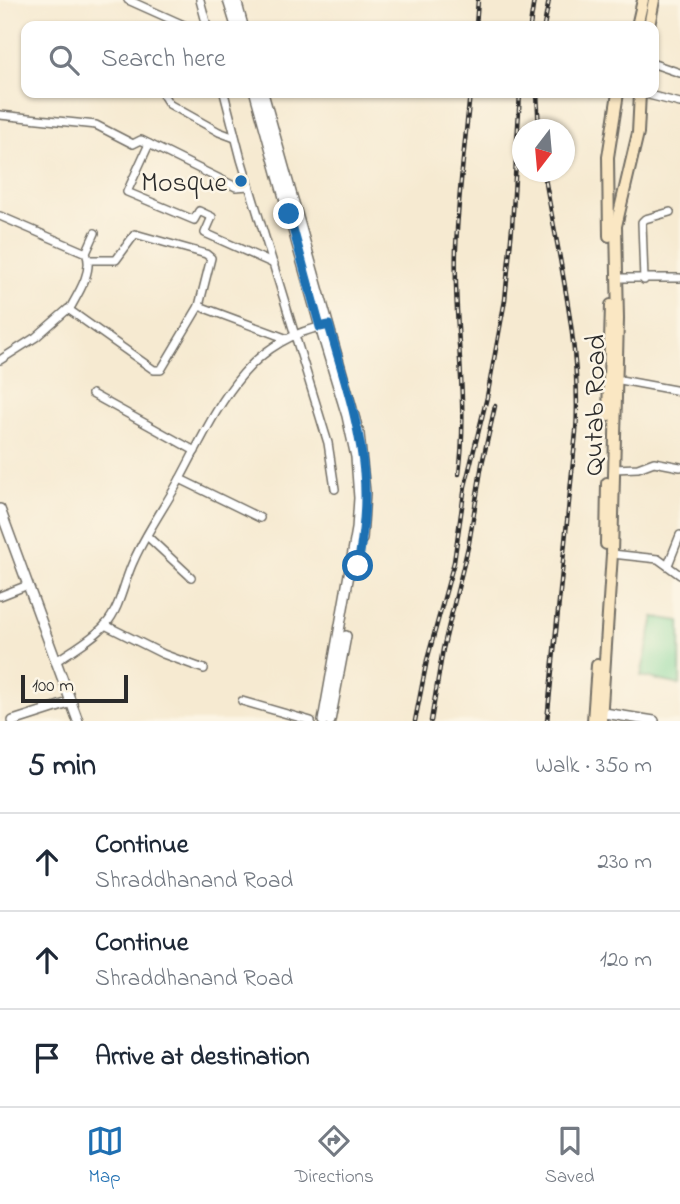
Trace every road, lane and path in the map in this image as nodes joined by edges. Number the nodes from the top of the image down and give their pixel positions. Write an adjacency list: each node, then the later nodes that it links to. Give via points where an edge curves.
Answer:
1 (128, 0): 7 (street)
2 (200, 0): 8 (street)
3 (228, 0): 9 (street)
4 (236, 0): 10 (street)
5 (643, 0): 11 (main road)
6 (654, 0): 12 (main road)
7 (175, 21)
8 (206, 21)
9 (234, 21)
10 (242, 21)
11 (638, 21)
12 (650, 21)
13 (659, 66): 14 (street)
14 (680, 73)
15 (165, 98): 24 (street)
16 (225, 98): 24 (street)
17 (257, 98): 28 (street)
18 (264, 98): 28 (street)
19 (617, 98): 30 (main road, Qutab Road, via 608,157)
20 (640, 98): 30 (main road, Qutab Road, via 638,133)
21 (659, 98): 22 (street)
22 (680, 103)
23 (0, 115): 25 (street, via 96,125 134,144 141,140)
24 (235, 138): 26 (street)
25 (149, 144): 26 (street, via 236,187); 33 (street, via 127,192 194,220 199,211 212,218 205,233)
26 (250, 186): 33 (street)
27 (670, 212): 36 (street, via 642,222)
28 (293, 213): 39 (street)
29 (0, 216): 32 (street)
30 (613, 225): 34 (main road, Qutab Road); 43 (main road, Qutab Road)
31 (95, 233): 32 (street)
32 (87, 257): 37 (street, via 116,260 135,234 206,254 211,263); 38 (street, via 88,269)
33 (274, 264): 40 (street)
34 (617, 278): 36 (street); 43 (main road, Qutab Road)
35 (680, 278): 36 (street)
36 (645, 280)
37 (199, 306): 38 (street, via 163,368 156,371); 41 (street)
38 (69, 310): 42 (street)
39 (324, 326): 40 (street); 71 (street, via 356,457 359,498 354,558); 72 (street, via 359,434 365,492 358,566)
40 (295, 333): 41 (street); 50 (street, via 328,443)
41 (285, 338): 46 (street, via 236,381)
42 (0, 360)
43 (612, 379): 44 (street); 48 (main road, Qutab Road); 66 (main road, Qutab Road)
44 (680, 391)
45 (92, 394): 46 (street)
46 (195, 450): 49 (street)
47 (680, 467): 48 (street, via 654,462)
48 (614, 469): 55 (main road, Qutab Road)
49 (180, 479): 52 (street); 54 (street)
50 (335, 489)
51 (0, 509): 59 (street)
52 (260, 518)
53 (680, 535): 56 (street)
54 (147, 536): 58 (street); 61 (street)
55 (612, 554): 56 (street, via 646,556); 66 (main road, Qutab Road)
56 (668, 565): 57 (street)
57 (680, 575)
58 (191, 577)
59 (27, 585): 60 (street); 62 (street)
60 (0, 596)
61 (105, 625): 62 (street); 63 (street)
62 (55, 662): 65 (street)
63 (204, 669)
64 (242, 701): 68 (street)
65 (72, 702): 67 (street); 70 (street)
66 (597, 716): 73 (street)
67 (32, 718): 69 (street)
68 (306, 720)
69 (13, 721)
70 (78, 721)
71 (323, 721)
72 (330, 721)
73 (654, 721)

